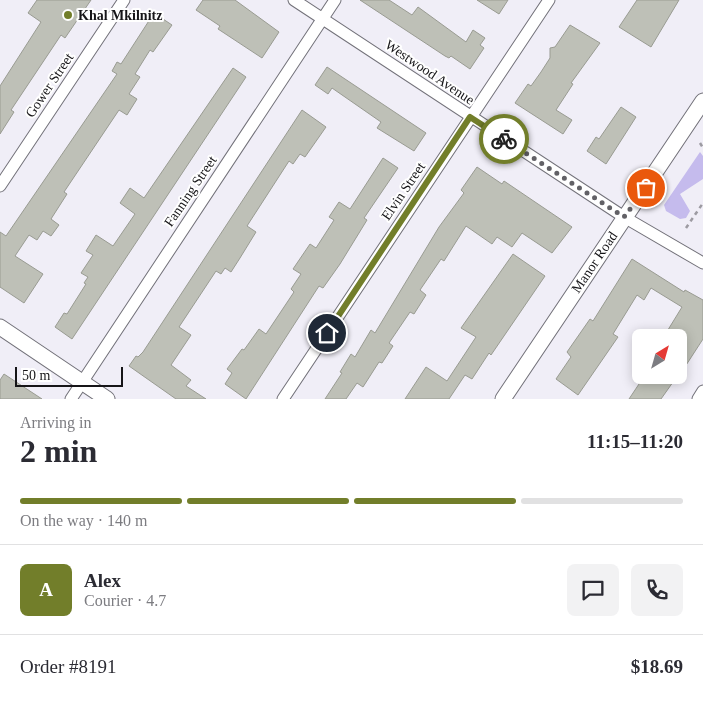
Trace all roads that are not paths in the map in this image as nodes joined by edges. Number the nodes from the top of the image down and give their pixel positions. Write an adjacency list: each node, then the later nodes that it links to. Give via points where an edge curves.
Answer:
1 (124, 0): 8 (street, Gower Street)
2 (294, 0): 5 (street, Westwood Avenue)
3 (335, 0): 5 (street, Fanning Street)
4 (548, 0): 7 (street, Elvin Street)
5 (323, 19): 7 (street, Westwood Avenue); 12 (street, Fanning Street)
6 (703, 101): 9 (street, Manor Road)
7 (470, 117): 9 (street, Westwood Avenue); 16 (street, Elvin Street)
8 (0, 186)
9 (624, 217): 10 (street, Westwood Avenue); 17 (street, Manor Road)
10 (703, 263)
11 (0, 327): 12 (street)
12 (82, 382): 14 (street, Fanning Street); 15 (street)
13 (703, 391): 18 (street)
14 (71, 399)
15 (107, 399)
16 (283, 399)
17 (503, 399)
18 (698, 399)

